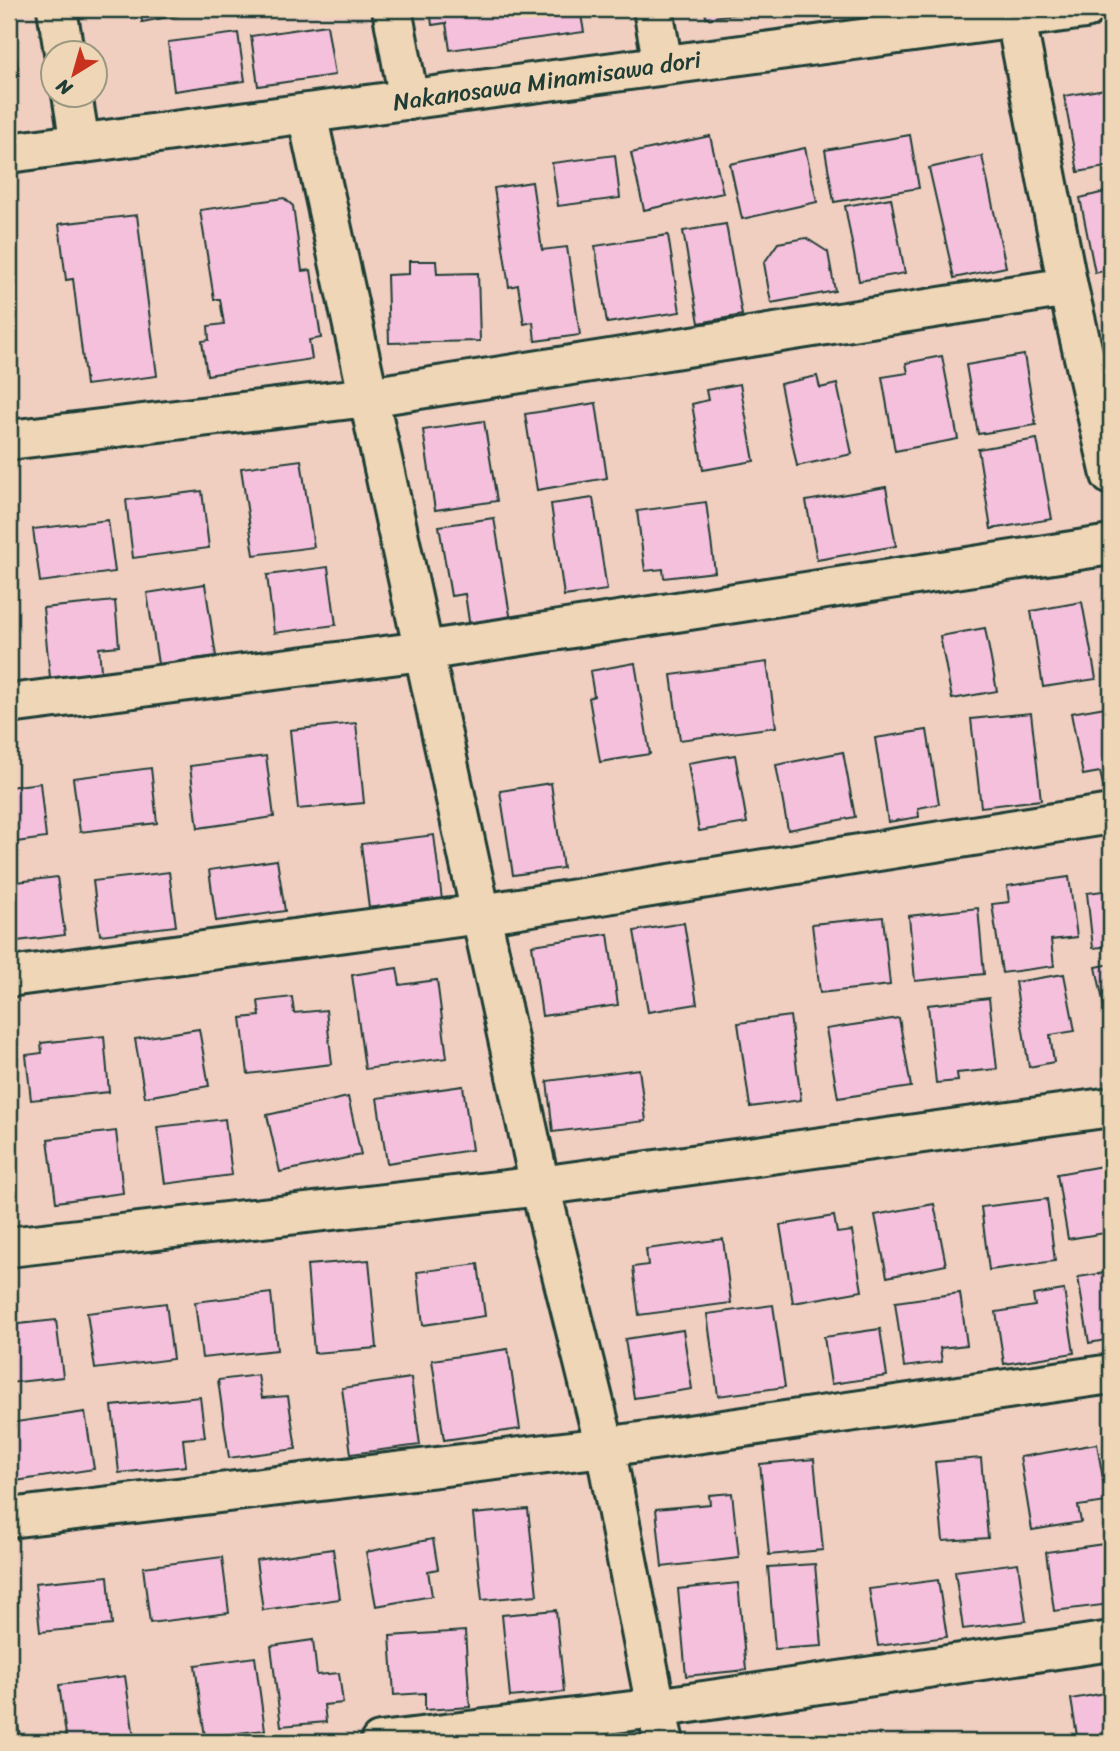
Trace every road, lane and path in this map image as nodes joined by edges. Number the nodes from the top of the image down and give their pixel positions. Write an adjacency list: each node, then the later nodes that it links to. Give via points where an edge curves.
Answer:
1 (57, 9): 7 (street)
2 (392, 9): 9 (street)
3 (653, 9): 8 (street)
4 (1085, 9): 5 (street, Nakanosawa Minamisawa dori)
5 (1016, 19): 6 (street, Nakanosawa Minamisawa dori); 14 (street)
6 (917, 20): 8 (street, Nakanosawa Minamisawa dori)
7 (62, 38)
8 (663, 65): 9 (street, Nakanosawa Minamisawa dori)
9 (409, 100): 11 (street, Nakanosawa Minamisawa dori)
10 (74, 108): 12 (street)
11 (307, 114): 12 (street, Nakanosawa Minamisawa dori); 15 (street)
12 (80, 144): 13 (street, Nakanosawa Minamisawa dori)
13 (9, 153)
14 (1068, 287): 15 (street); 17 (street)
15 (368, 397): 16 (street); 19 (street)
16 (9, 440)
17 (1111, 475)
18 (1111, 545): 19 (street)
19 (423, 651): 20 (street); 22 (street)
20 (9, 704)
21 (1111, 814): 22 (street)
22 (481, 914): 23 (street); 25 (street)
23 (9, 977)
24 (1111, 1107): 25 (street)
25 (540, 1186): 26 (street); 28 (street)
26 (9, 1247)
27 (1111, 1374): 28 (street)
28 (605, 1447): 29 (street); 31 (street)
29 (9, 1518)
30 (1111, 1641): 31 (street)
31 (660, 1725): 32 (street)
32 (380, 1742)

